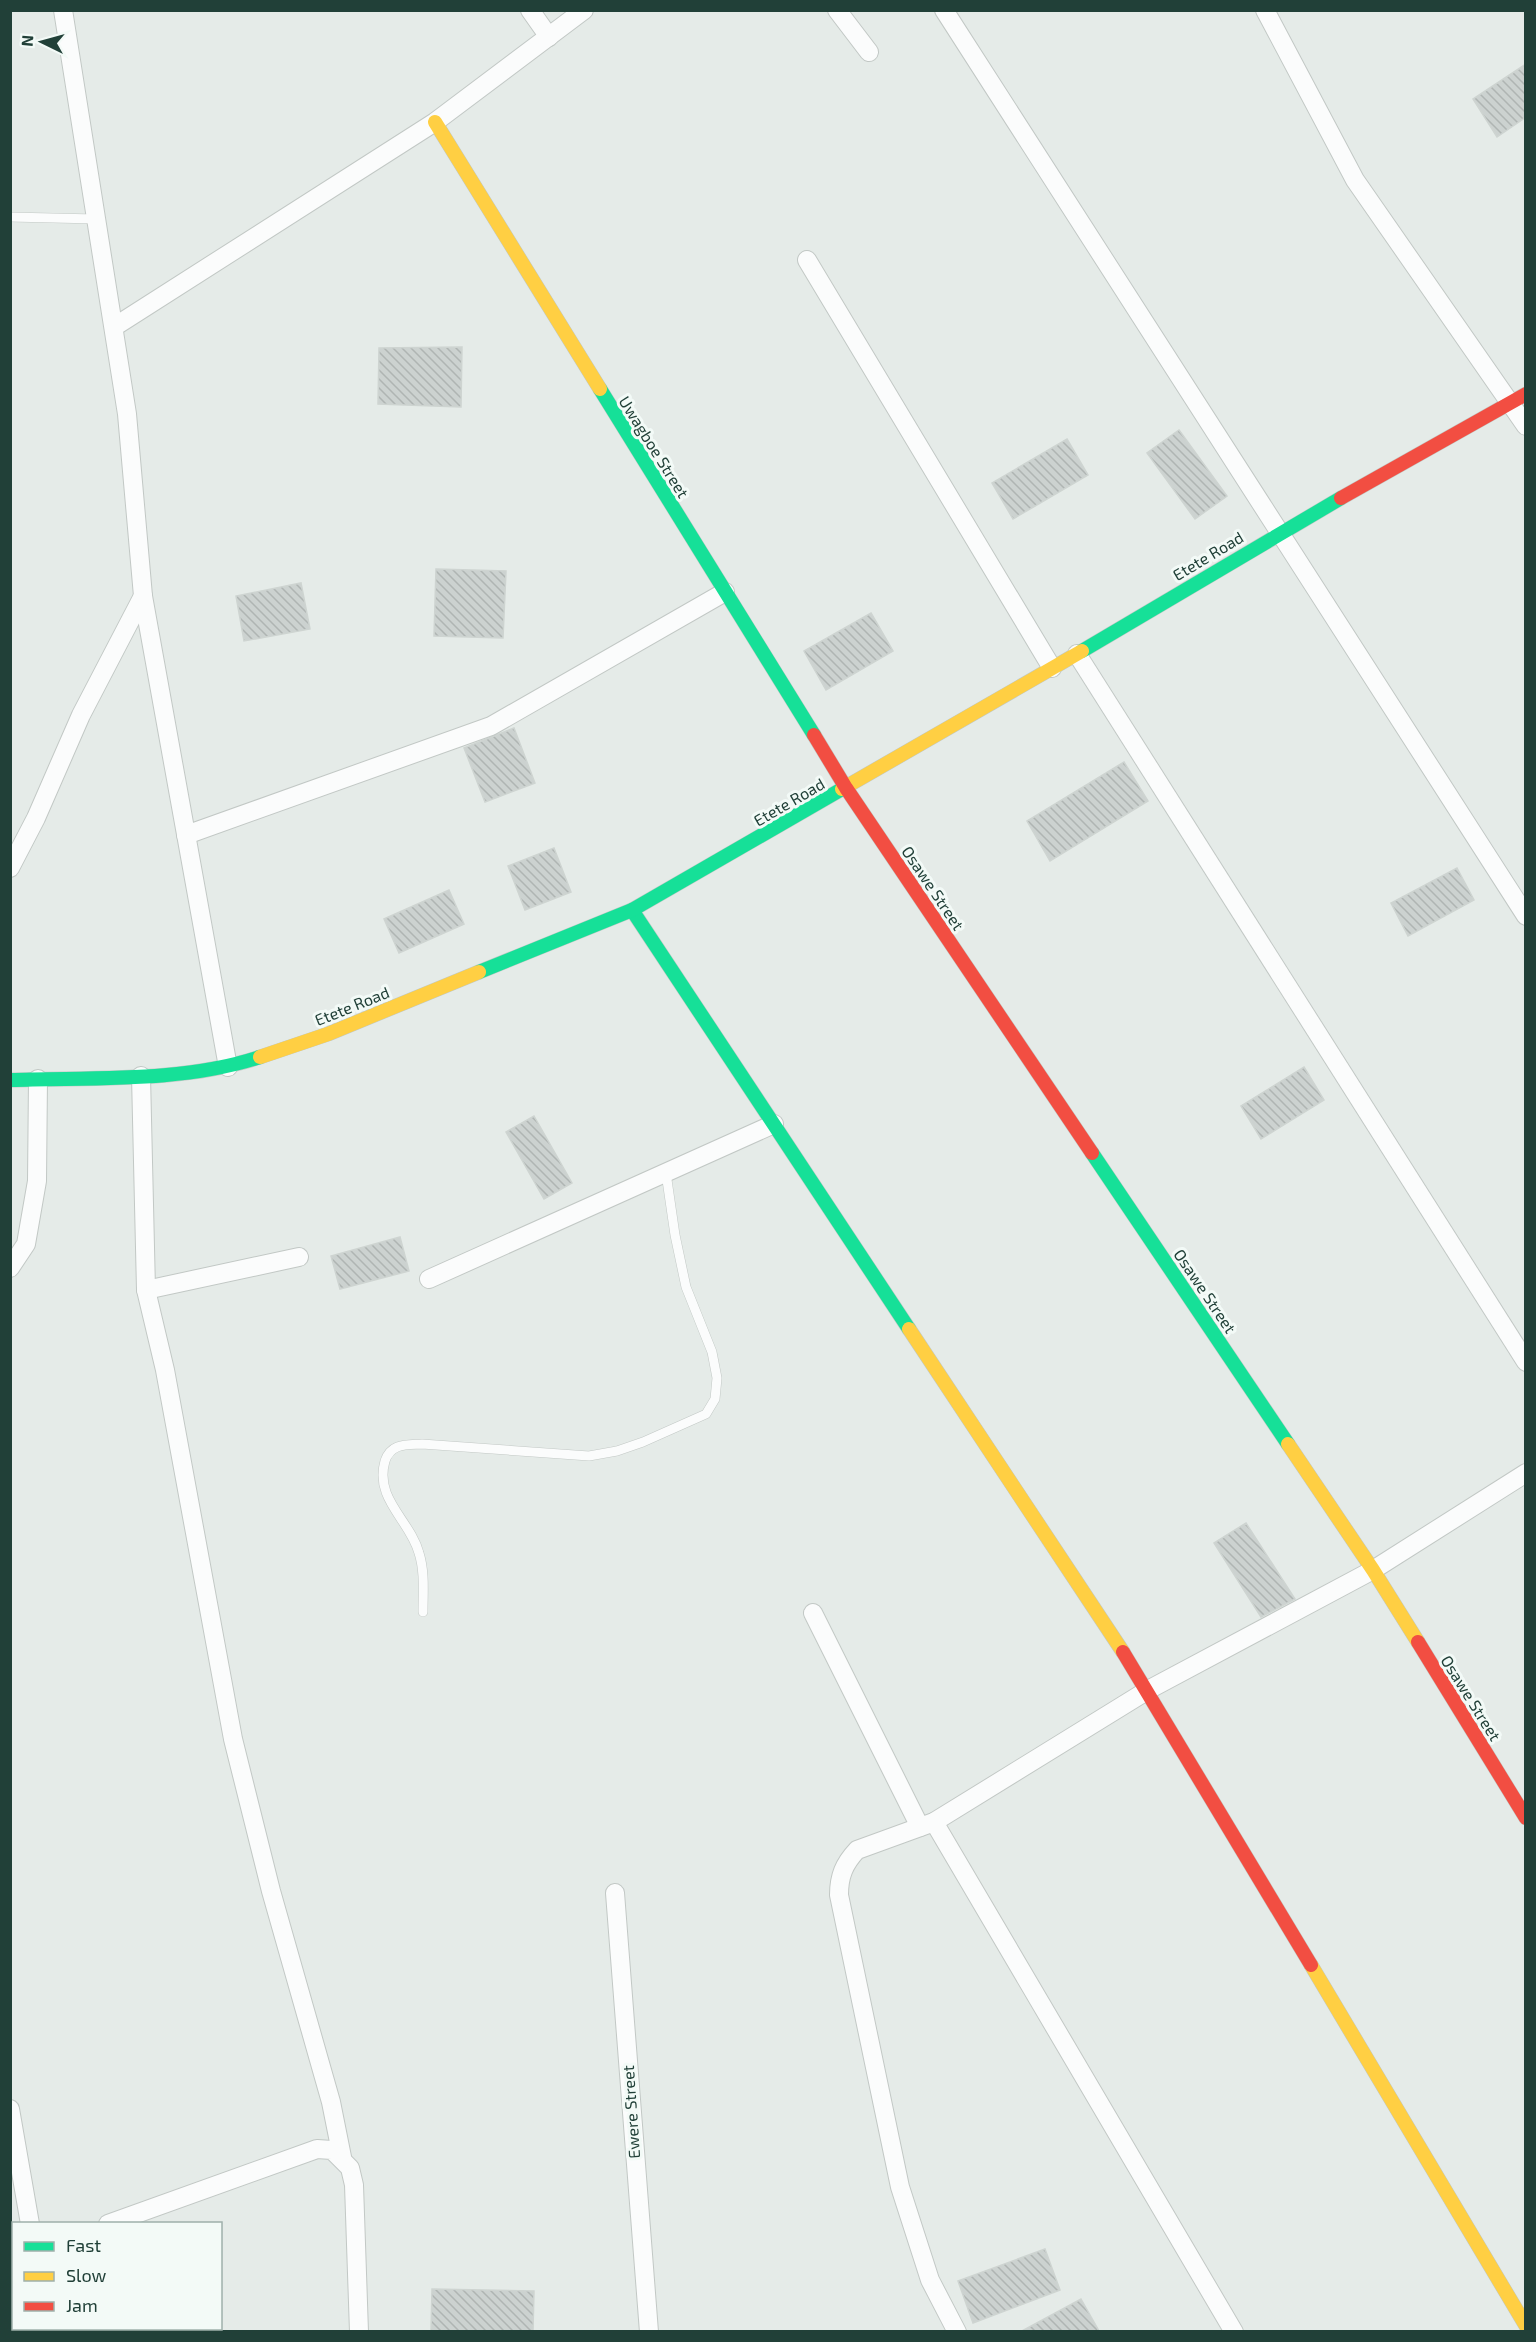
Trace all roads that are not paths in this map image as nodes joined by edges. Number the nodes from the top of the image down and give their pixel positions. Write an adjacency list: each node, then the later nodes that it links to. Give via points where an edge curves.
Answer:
1 (63, 10): 11 (street)
2 (530, 10): 7 (street)
3 (584, 10): 7 (street)
4 (837, 10): 8 (street)
5 (944, 10): 16 (street)
6 (1265, 10): 14 (street, via 1355,180)
7 (549, 37): 9 (street)
8 (869, 52)
9 (435, 122): 13 (street); 17 (street, Uwagboe Street)
10 (10, 217): 11 (lane)
11 (96, 219): 13 (street)
12 (807, 260): 20 (street)
13 (114, 327): 18 (street, via 127,414)
14 (1518, 398): 15 (street); 16 (street, Etete Road)
15 (1526, 426)
16 (1279, 533): 19 (street, Etete Road); 25 (street)
17 (724, 592): 21 (street, Uwagboe Street); 22 (street, via 491,726)
18 (143, 596): 22 (street); 23 (street)
19 (1077, 654): 20 (street, Etete Road); 36 (street)
20 (1052, 669): 21 (street, Etete Road)
21 (846, 788): 24 (street, Etete Road); 38 (street, Osawe Street)
22 (186, 835): 26 (street)
23 (10, 868)
24 (632, 910): 26 (street, Etete Road, via 328,1034); 30 (street)
25 (1526, 916)
26 (228, 1067): 27 (street, Etete Road)
27 (141, 1076): 29 (street, Etete Road); 35 (street)
28 (10, 1080): 29 (street, Etete Road)
29 (38, 1080): 33 (street, via 37,1181 26,1244)
30 (774, 1124): 31 (street); 41 (street)
31 (666, 1173): 34 (street); 39 (lane, via 686,1287 712,1352 716,1399 706,1414 643,1442 589,1456 423,1444 400,1445 387,1454 383,1469 385,1494 419,1551)
32 (299, 1257): 35 (street)
33 (10, 1268)
34 (429, 1279)
35 (146, 1290): 46 (street, via 165,1370 232,1739 332,2102)
36 (1526, 1362)
37 (1526, 1473): 38 (street)
38 (1373, 1570): 41 (street); 42 (street, Osawe Street)
39 (423, 1612)
40 (813, 1613): 43 (street)
41 (1148, 1690): 43 (street); 49 (street)
42 (1526, 1818)
43 (927, 1825): 52 (street, via 857,1850 842,1869 839,1895 900,2187 930,2280); 53 (street)
44 (615, 1893): 51 (street, Ewere Street)
45 (10, 2109): 47 (street)
46 (342, 2157): 48 (street, via 332,2150 317,2149); 50 (street, via 350,2168 354,2186)
47 (30, 2222)
48 (111, 2222)
49 (1526, 2326)
50 (359, 2331)
51 (649, 2331)
52 (957, 2331)
53 (1234, 2331)

